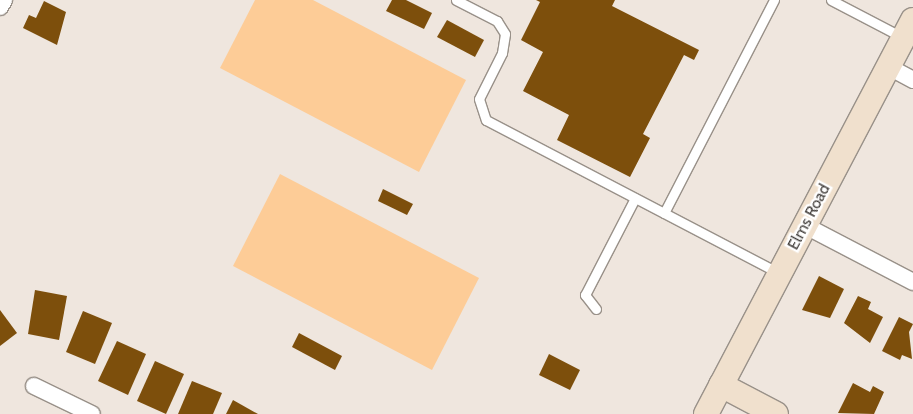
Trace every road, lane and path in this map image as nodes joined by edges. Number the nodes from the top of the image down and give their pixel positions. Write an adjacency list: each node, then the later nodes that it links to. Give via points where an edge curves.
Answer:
1 (4, 0): 5 (street)
2 (456, 0): 9 (lane, via 497,21 504,34 502,53 479,99 482,116)
3 (774, 0): 10 (lane)
4 (831, 0): 6 (lane)
5 (0, 7)
6 (908, 29): 7 (main road, Elms Road)
7 (887, 66): 8 (street); 11 (main road, Elms Road)
8 (913, 80)
9 (635, 198): 10 (lane); 14 (lane, via 585,295)
10 (664, 213): 12 (lane)
11 (804, 225): 12 (main road, Elms Road); 13 (street)
12 (779, 273): 15 (main road, Elms Road)
13 (913, 282)
14 (596, 309)
15 (721, 385): 18 (main road, Elms Road); 19 (main road)
16 (34, 386): 17 (street)
17 (92, 414)
18 (706, 414)
19 (776, 414)

